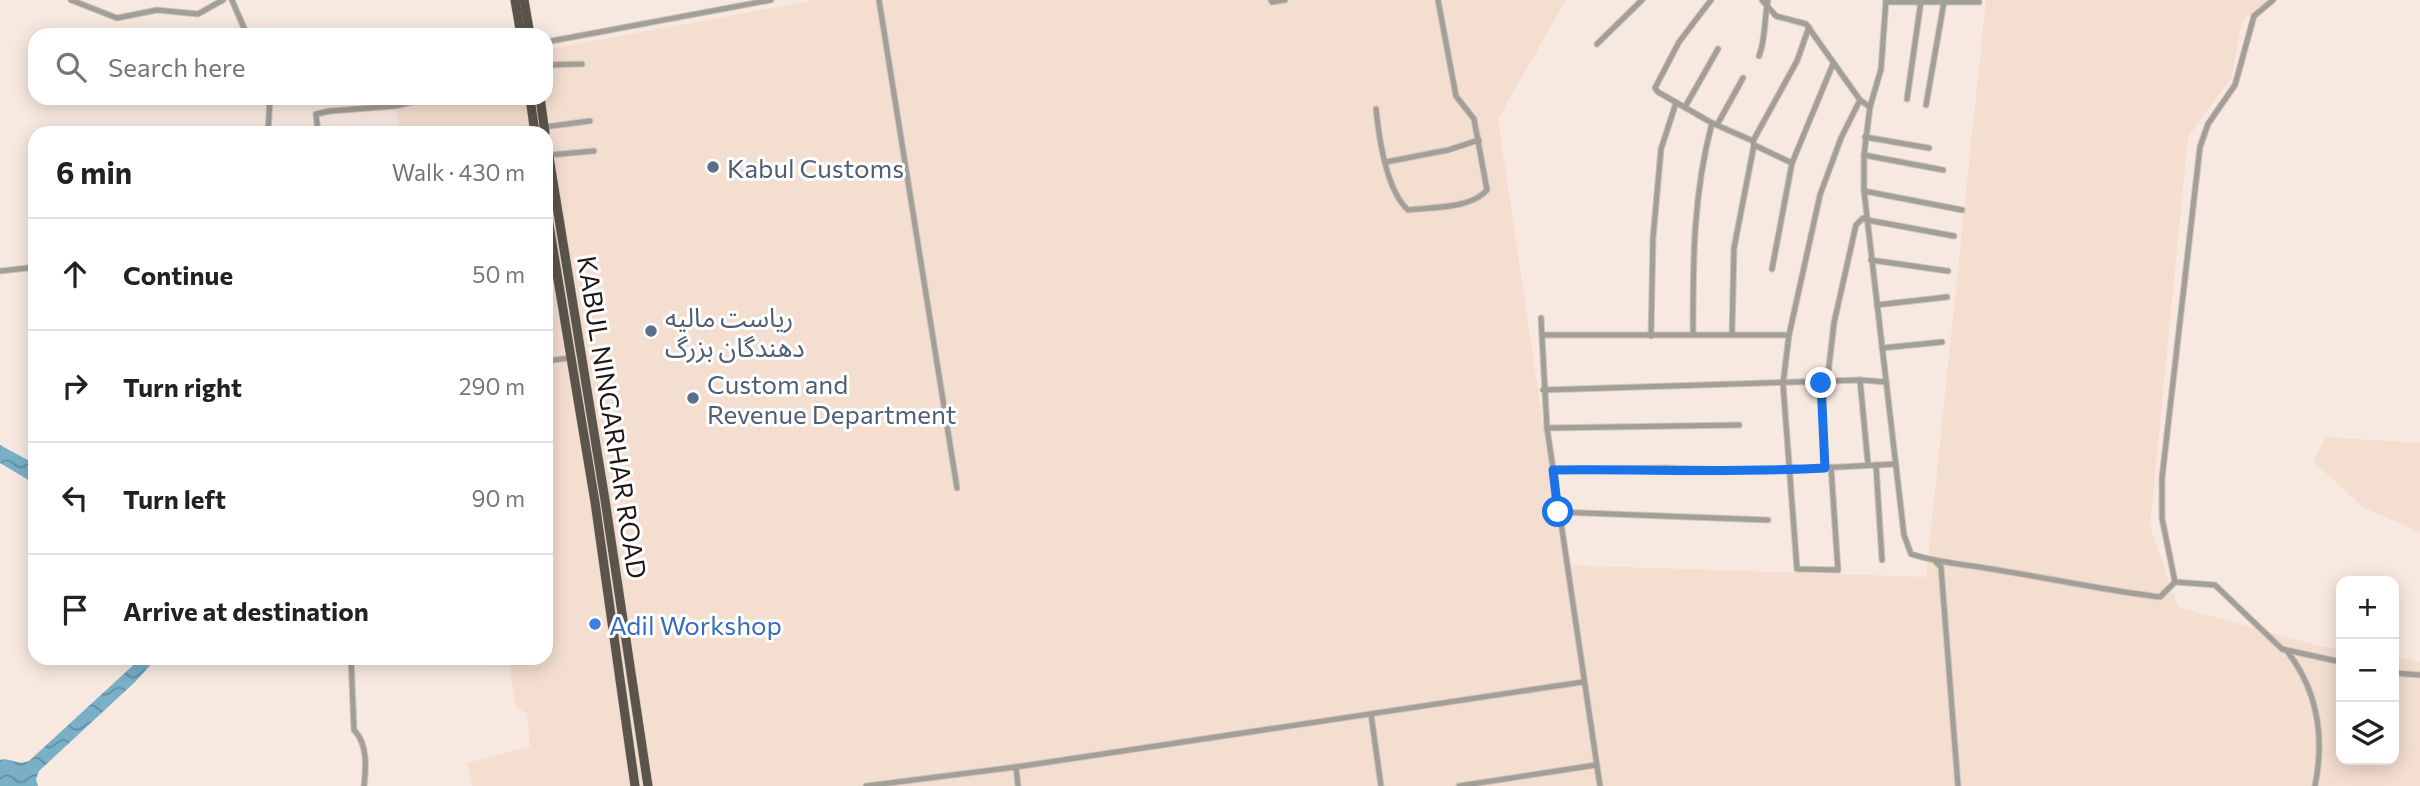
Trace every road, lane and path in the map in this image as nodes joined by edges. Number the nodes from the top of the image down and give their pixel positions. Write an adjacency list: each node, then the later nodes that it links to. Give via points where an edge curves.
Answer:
1 (71, 0): 2 (street, via 117,18 157,10 198,14)
2 (223, 0)
3 (232, 0): 22 (street)
4 (515, 0): 23 (highway)
5 (524, 0): 24 (highway)
6 (771, 0): 25 (street)
7 (879, 0): 97 (street)
8 (1271, 0): 9 (street)
9 (1285, 0)
10 (1438, 0): 52 (street, via 1456,96 1474,120)
11 (1642, 0): 26 (street)
12 (1711, 0): 35 (street, via 1656,82 1658,92)
13 (1762, 0): 20 (street)
14 (1768, 0): 20 (street)
15 (2273, 0): 102 (street, via 2254,16 2235,85 2208,124 2200,148 2162,478 2162,518)
16 (1886, 1): 17 (street); 42 (street, via 1881,69)
17 (1921, 1): 18 (street); 33 (street)
18 (1944, 2): 19 (street); 40 (street)
19 (1979, 2)
20 (1766, 8): 21 (street); 28 (street)
21 (1809, 27): 30 (street); 53 (street, via 1797,61)
22 (244, 28)
23 (520, 28)
24 (529, 28)
25 (553, 41)
26 (1597, 44)
27 (1718, 49): 41 (street)
28 (1759, 56)
29 (582, 64): 31 (street)
30 (1833, 64): 34 (street); 59 (street)
31 (553, 65)
32 (1743, 78): 45 (street)
33 (1907, 99)
34 (1860, 100): 42 (street); 78 (street, via 1819,195)
35 (1676, 103): 41 (street); 79 (street, via 1661,149)
36 (270, 105): 46 (street)
37 (400, 105): 47 (street, via 316,114)
38 (531, 105): 48 (highway)
39 (541, 105): 49 (highway)
40 (1926, 105)
41 (1685, 107): 45 (street)
42 (1870, 107): 51 (street)
43 (1376, 109): 58 (street)
44 (590, 121): 50 (street)
45 (1715, 124): 53 (street); 75 (street, via 1703,158 1693,234)
46 (268, 126)
47 (317, 126)
48 (534, 126)
49 (544, 126)
50 (553, 128)
51 (1865, 137): 54 (street); 57 (street)
52 (1479, 140): 58 (street); 58 (street, via 1487,190 1467,202 1408,210 1393,190)
53 (1753, 144): 59 (street); 76 (street, via 1734,248)
54 (1929, 148)
55 (594, 151): 56 (street)
56 (553, 155)
57 (1864, 155): 60 (street); 62 (street)
58 (1386, 162)
59 (1792, 163): 69 (street)
60 (1943, 170)
61 (553, 180): 114 (highway, KABUL NINGARHAR ROAD)
62 (1864, 191): 63 (street); 64 (street)
63 (1962, 210)
64 (1867, 220): 65 (street); 67 (street); 86 (street, via 1856,225)
65 (1954, 236)
66 (553, 251): 82 (highway, KABUL NINGARHAR ROAD)
67 (1871, 260): 71 (street); 73 (street)
68 (28, 268): 70 (street)
69 (1772, 269)
70 (0, 271)
71 (1948, 271)
72 (1947, 297): 73 (street)
73 (1877, 305): 81 (street)
74 (1541, 318): 77 (street)
75 (1693, 334): 76 (street); 79 (street)
76 (1732, 334): 78 (street)
77 (1543, 335): 79 (street); 88 (street)
78 (1789, 335): 87 (street)
79 (1651, 336)
80 (1942, 342): 81 (street)
81 (1882, 348): 85 (street)
82 (570, 358): 83 (street); 113 (highway, KABUL NINGARHAR ROAD, via 610,596)
83 (553, 360)
84 (1860, 380): 85 (street); 86 (street); 91 (street)
85 (1885, 382): 93 (street)
86 (1824, 383): 87 (street); 94 (street)
87 (1783, 384): 88 (street); 96 (street)
88 (1543, 390): 90 (street)
89 (1739, 425): 90 (street)
90 (1547, 428): 95 (street)
91 (1868, 464): 92 (street); 94 (street)
92 (1876, 464): 93 (street); 100 (street)
93 (1896, 464): 101 (street, via 1907,546 1911,554)
94 (1828, 467): 96 (street); 96 (street, via 1838,570 1797,569)
95 (1553, 470): 96 (street); 98 (street)
96 (1790, 470)
97 (957, 488)
98 (1558, 512): 99 (street); 108 (street)
99 (1768, 520)
100 (1882, 560)
101 (1936, 562): 102 (street, via 2160,597); 120 (street, via 1941,567)
102 (2175, 582): 103 (street, via 2215,584)
103 (2287, 650): 104 (street); 121 (street, via 2314,699 2321,750)
104 (2336, 661)
105 (351, 665): 112 (street, via 354,730 365,753)
106 (2399, 673): 107 (street)
107 (2420, 675)
108 (1583, 682): 109 (street); 110 (street)
109 (1371, 713): 111 (street); 117 (street)
110 (1596, 765): 118 (street); 119 (street)
111 (1016, 767): 115 (street); 116 (street)
112 (364, 786)
113 (635, 786)
114 (648, 786)
115 (866, 786)
116 (1018, 786)
117 (1381, 786)
118 (1459, 786)
119 (1600, 786)
120 (1958, 786)
121 (2315, 786)

